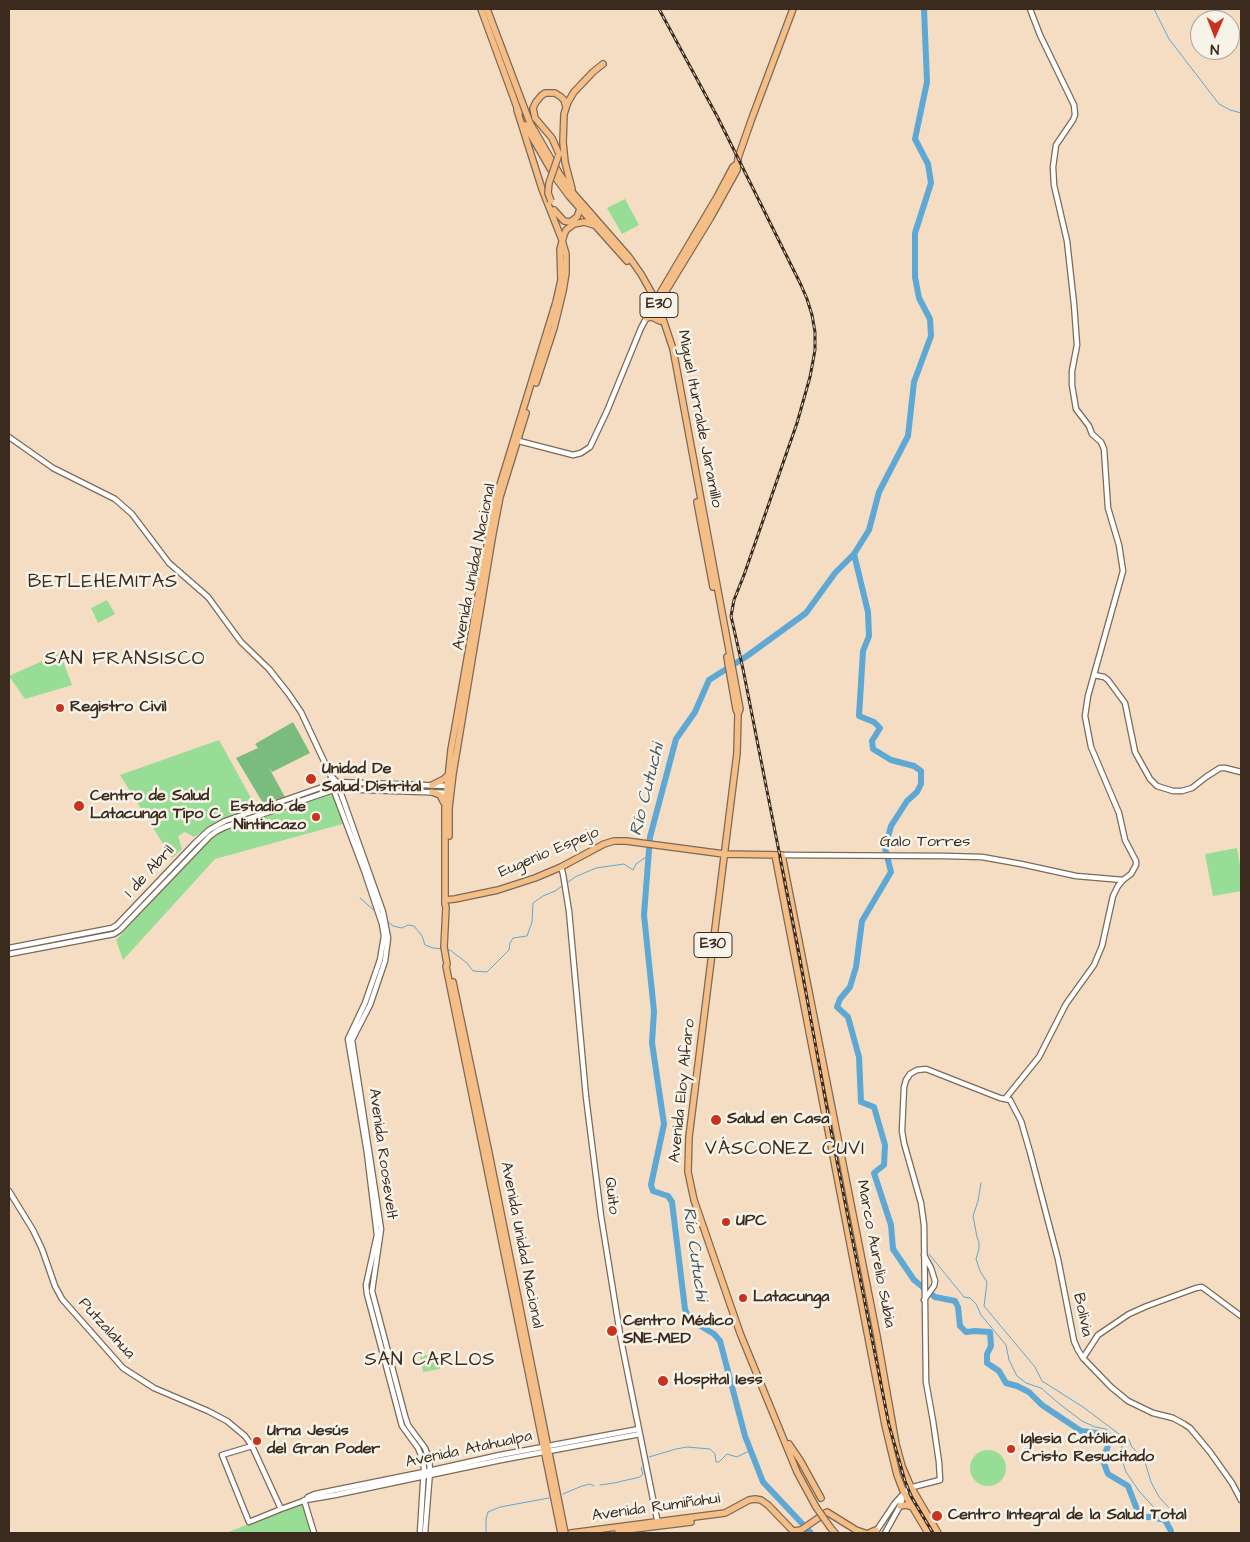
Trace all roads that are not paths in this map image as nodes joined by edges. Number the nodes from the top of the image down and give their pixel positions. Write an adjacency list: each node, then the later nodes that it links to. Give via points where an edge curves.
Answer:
1 (477, 9): 6 (main road, Miguel Iturralde Jaramillo)
2 (481, 9): 6 (main road, Miguel Iturralde Jaramillo / E30)
3 (489, 9): 6 (main road, Miguel Iturralde Jaramillo)
4 (794, 9): 17 (main road, via 752,118 737,170)
5 (1030, 9): 23 (street, via 1074,105 1073,120 1056,145 1053,167 1067,241 1074,304 1077,344 1072,386 1076,410 1104,449 1108,508 1123,571)
6 (491, 28): 8 (main road, Miguel Iturralde Jaramillo / E30); 11 (main road, Miguel Iturralde Jaramillo / E30, via 530,123)
7 (603, 64): 9 (main road, via 574,92)
8 (517, 110): 12 (main road, Miguel Iturralde Jaramillo / E30, via 539,151); 14 (main road, Avenida Unidad Nacional)
9 (565, 112): 10 (main road, via 560,124); 10 (main road, via 565,104 555,93 545,93 533,108 535,118 552,138); 11 (main road, via 563,142)
10 (558, 156): 13 (main road, bridge, via 548,193)
11 (573, 193): 17 (main road, Miguel Iturralde Jaramillo / E30, via 629,257)
12 (580, 209): 13 (main road, via 570,222 564,221); 15 (main road, Miguel Iturralde Jaramillo / E30)
13 (554, 210): 14 (main road)
14 (554, 218): 16 (main road, Avenida Unidad Nacional)
15 (594, 225): 16 (main road, via 574,224 566,230); 17 (main road, Miguel Iturralde Jaramillo / E30, via 626,259)
16 (562, 240): 21 (main road, Avenida Unidad Nacional, via 561,280 556,302)
17 (656, 303): 18 (street); 19 (main road, Miguel Iturralde Jaramillo / E30); 22 (main road, Miguel Iturralde Jaramillo / E30, via 674,349)
18 (648, 315): 19 (main road); 21 (street, via 592,444 586,450 573,455)
19 (660, 321): 22 (main road, Miguel Iturralde Jaramillo / E30, via 679,392)
20 (9, 436): 26 (street, Avenida Roosevelt, via 53,468 115,499 132,514 169,563 208,597 241,642 288,692)
21 (516, 440): 25 (main road, Avenida Unidad Nacional, via 502,477 491,523); 29 (main road, Avenida Unidad Nacional, via 493,532)
22 (722, 625): 32 (main road, Avenida Eloy Alfaro / E30, via 740,709)
23 (1094, 675): 24 (street, via 1108,680 1125,703 1134,752 1157,786 1182,791 1192,788 1220,768); 36 (street, via 1085,716 1091,747 1119,813 1125,840 1136,861 1135,869)
24 (1241, 772)
25 (447, 776): 27 (main road); 29 (main road, Avenida Unidad Nacional)
26 (334, 782): 27 (street, 1 de Abril); 28 (street, Avenida Roosevelt); 39 (street, 1 de Abril, via 208,830 112,928)
27 (432, 784): 29 (street, 1 de Abril)
28 (337, 789): 30 (street, 1 de Abril); 38 (street, Avenida Roosevelt); 40 (street, 1 de Abril, via 217,831 114,934)
29 (449, 789): 30 (street, 1 de Abril); 31 (main road, Avenida Unidad Nacional); 37 (main road, Avenida Unidad Nacional)
30 (432, 792): 31 (main road, via 440,795)
31 (445, 806): 37 (main road, Avenida Unidad Nacional)
32 (724, 854): 33 (main road, Galo Torres); 35 (main road, Eugenio Espejo, via 614,841); 48 (main road, Avenida Eloy Alfaro / E30, via 689,1136 688,1172 694,1200 740,1334)
33 (775, 855): 34 (main road, Galo Torres); 54 (main road, Marco Aurelio Subia, via 896,1482)
34 (782, 855): 36 (street, Galo Torres, via 982,857 1076,876); 53 (main road, Marco Aurelio Subia, via 896,1444)
35 (561, 867): 37 (main road, Eugenio Espejo, via 498,890); 47 (street, Quito, via 569,908 586,1098 601,1216)
36 (1123, 880): 41 (street, via 1113,896 1094,966 1066,1004 1039,1058)
37 (447, 900): 50 (main road, Avenida Unidad Nacional, via 445,952 452,1000)
38 (380, 911): 51 (street, Avenida Roosevelt, via 387,927 388,948 370,1005 352,1040 381,1229 372,1291 405,1416 425,1448); 52 (street, Avenida Roosevelt, via 384,936 380,960 348,1039 377,1235 366,1294 402,1426 418,1448)
39 (9, 948)
40 (9, 954)
41 (1005, 1099): 43 (street, via 926,1069 917,1070 906,1080 902,1131 921,1203); 46 (street, Bolivia, via 1010,1100 1021,1122 1058,1259 1074,1341)
42 (9, 1191): 49 (street, Putzalahua, via 33,1230 62,1299 123,1368 154,1388 227,1421)
43 (924, 1254): 44 (street); 44 (street, via 934,1276 934,1286)
44 (924, 1300): 53 (street, via 926,1382 940,1480)
45 (1241, 1316): 46 (street, via 1202,1287 1196,1288 1129,1314 1098,1335)
46 (1083, 1358): 57 (street, Bolivia, via 1128,1401 1190,1428)
47 (639, 1431): 50 (street, Avenida Atahualpa); 61 (street, Quito)
48 (783, 1437): 55 (main road); 71 (main road, Avenida Eloy Alfaro / E30, bridge, via 797,1472)
49 (252, 1446): 60 (street, Putzalahua); 60 (street, Avenida Atahualpa, via 222,1455 249,1522)
50 (546, 1449): 51 (street, Avenida Atahualpa, via 500,1455); 67 (main road, Avenida Unidad Nacional); 68 (main road, Avenida Unidad Nacional)
51 (430, 1473): 52 (street, Avenida Atahualpa); 66 (street, Avenida Roosevelt)
52 (424, 1474): 56 (street, Avenida Atahualpa); 65 (street, Avenida Roosevelt)
53 (911, 1487): 54 (street); 76 (main road, Marco Aurelio Subia)
54 (904, 1493): 58 (street); 59 (main road, Marco Aurelio Subia); 63 (street)
55 (821, 1498)
56 (305, 1500): 60 (street, Avenida Atahualpa); 64 (street)
57 (1241, 1500)
58 (900, 1506): 59 (main road, via 906,1504); 74 (street)
59 (912, 1508): 75 (main road, Marco Aurelio Subia)
60 (281, 1509)
61 (657, 1524): 62 (main road, Avenida Rumiñahui); 70 (main road, Avenida Rumiñahui); 72 (main road, Avenida Rumiñahui, via 725,1513 752,1499 768,1505 792,1530 798,1531 827,1512)
62 (586, 1532): 69 (main road, Avenida Rumiñahui)
63 (876, 1532): 73 (main road)
64 (314, 1533)
65 (420, 1533)
66 (425, 1533)
67 (561, 1533)
68 (565, 1533)
69 (571, 1533)
70 (602, 1533)
71 (835, 1533)
72 (865, 1533)
73 (869, 1533)
74 (885, 1533)
75 (928, 1533)
76 (938, 1533)

